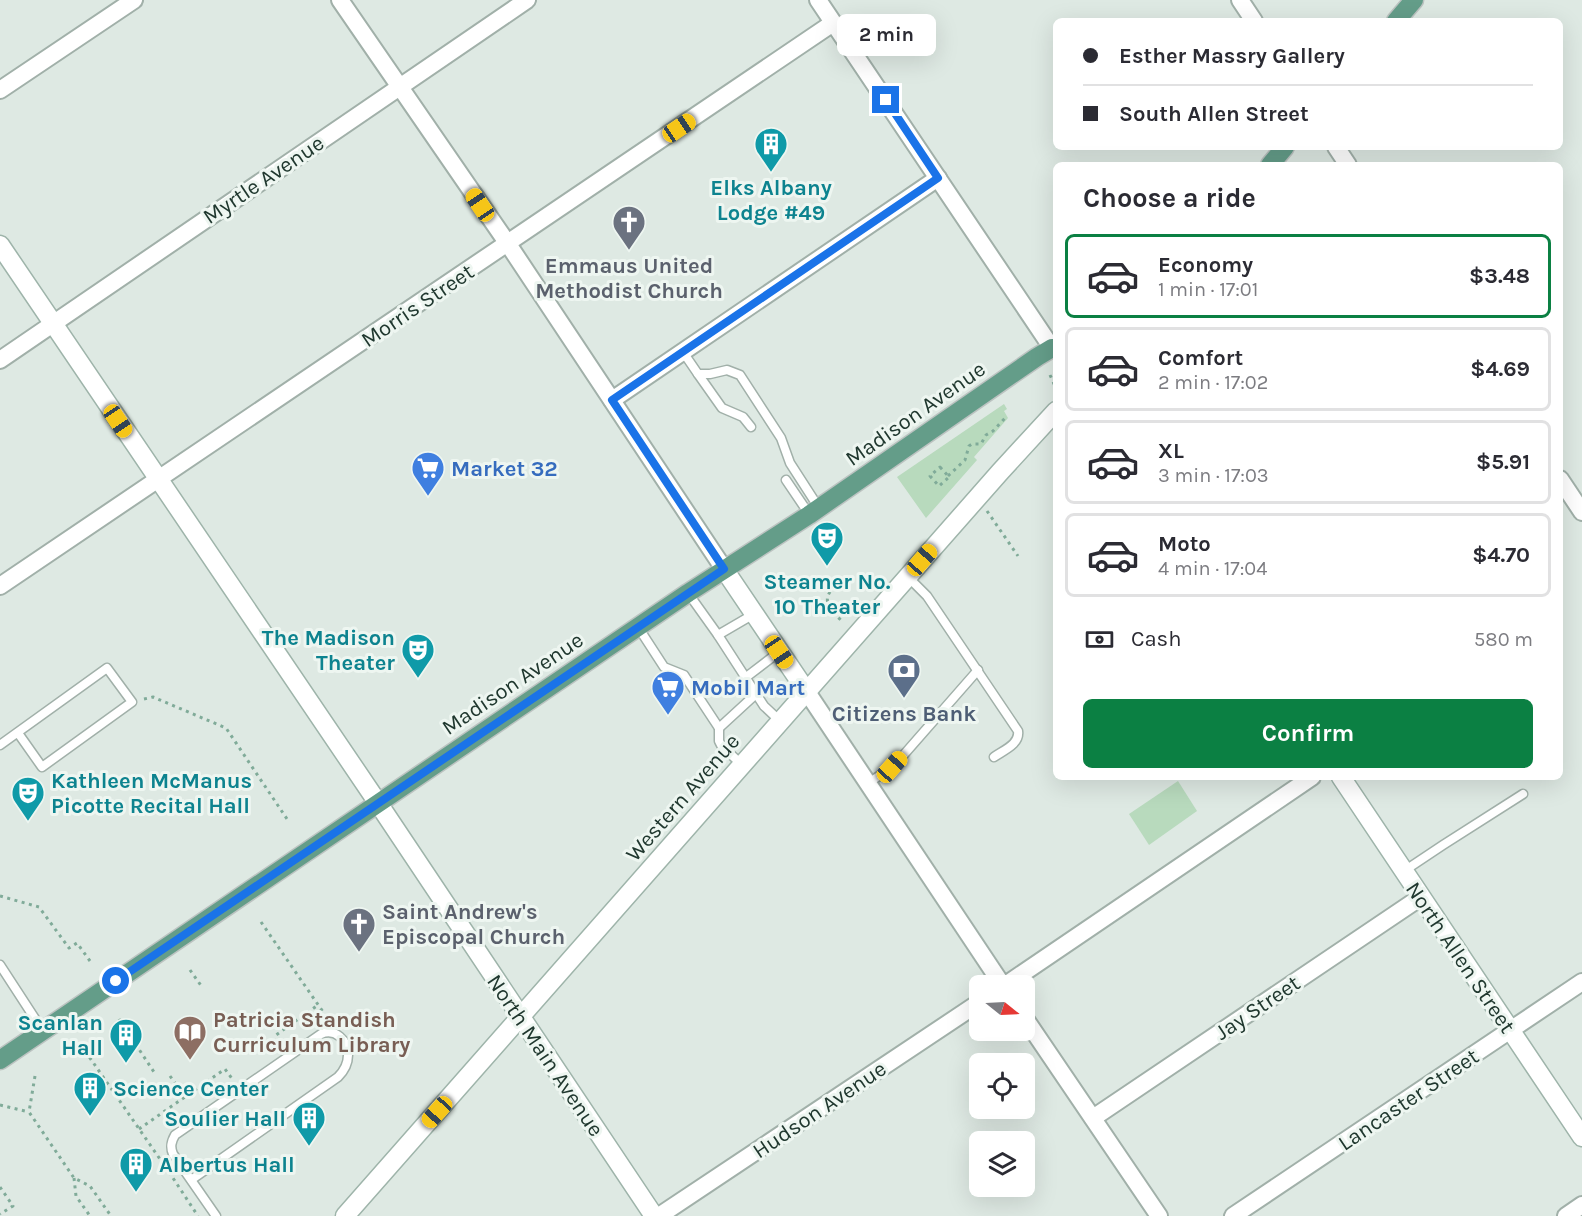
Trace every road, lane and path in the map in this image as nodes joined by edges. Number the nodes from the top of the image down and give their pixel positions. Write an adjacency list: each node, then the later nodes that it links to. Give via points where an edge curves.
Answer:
1 (134, 0): 11 (street)
2 (340, 0): 10 (street)
3 (527, 0): 10 (street, Myrtle Avenue)
4 (818, 0): 9 (street)
5 (1240, 0): 7 (street)
6 (1414, 0): 8 (main road)
7 (1252, 18)
8 (1399, 18)
9 (833, 23): 14 (street); 15 (street, Morris Street)
10 (399, 88): 15 (street); 17 (street, Myrtle Avenue)
11 (0, 90)
12 (1282, 150): 13 (main road)
13 (1272, 162)
14 (938, 178): 18 (street); 20 (street)
15 (507, 244): 25 (street); 30 (street, Morris Street)
16 (0, 245): 17 (street, North Main Avenue)
17 (53, 324): 21 (street, Myrtle Avenue); 30 (street, North Main Avenue)
18 (1053, 345)
19 (1053, 349): 34 (main road, Madison Avenue)
20 (683, 352): 22 (lane); 25 (street)
21 (0, 360)
22 (698, 374): 28 (lane, via 723,409 744,418); 34 (lane, via 727,370 740,375 782,438)
23 (1050, 375): 24 (path)
24 (1053, 382)
25 (612, 400): 37 (street)
26 (1053, 414): 33 (street, Western Avenue)
27 (1007, 416): 29 (path, via 981,444 969,446 965,460)
28 (751, 427)
29 (948, 476): 29 (path, via 939,467 930,476 939,486)
30 (157, 479): 39 (street, Morris Street); 62 (street, North Main Avenue)
31 (786, 480): 34 (lane)
32 (1563, 484): 35 (street)
33 (978, 497): 36 (path); 38 (street, Western Avenue)
34 (814, 511): 37 (main road, Madison Avenue)
35 (1582, 512)
36 (1017, 556)
37 (724, 569): 41 (main road, Madison Avenue); 42 (street)
38 (908, 577): 47 (lane, via 927,596); 49 (street, Western Avenue)
39 (0, 586)
40 (836, 587): 43 (path, via 827,595 828,602)
41 (688, 592): 44 (main road, Madison Avenue); 45 (lane)
42 (754, 614): 45 (lane); 46 (street)
43 (843, 622)
44 (638, 627): 53 (lane, via 664,667 684,675); 62 (main road, Madison Avenue)
45 (718, 635): 48 (lane)
46 (779, 652): 48 (lane); 49 (street)
47 (978, 670): 56 (lane, via 1019,732 1016,741); 60 (lane, via 892,767)
48 (745, 678): 50 (lane)
49 (807, 692): 52 (street, Western Avenue); 60 (street)
50 (756, 694): 52 (lane); 53 (lane)
51 (132, 702): 54 (lane, via 107,668); 54 (lane, via 42,767); 63 (path, via 153,697 226,728)
52 (780, 721): 57 (street, Western Avenue)
53 (719, 728): 57 (lane, via 721,745)
54 (18, 733): 55 (lane)
55 (0, 745)
56 (994, 757)
57 (742, 765): 77 (street, Western Avenue)
58 (1308, 780): 72 (street)
59 (1343, 780): 64 (street, North Allen Street)
60 (868, 783): 71 (street)
61 (1523, 794): 64 (lane)
62 (378, 803): 77 (street, North Main Avenue); 79 (main road, Madison Avenue)
63 (289, 822)
64 (1404, 872): 66 (street, North Allen Street)
65 (0, 896): 68 (path, via 39,907 69,948 77,943)
66 (1421, 897): 80 (street, North Allen Street); 93 (street, Jay Street)
67 (261, 922): 75 (path)
68 (90, 961)
69 (0, 966): 79 (lane)
70 (190, 970): 74 (path)
71 (996, 975)
72 (1019, 975)
73 (1582, 982): 80 (street, Lancaster Street)
74 (202, 987)
75 (318, 1005): 82 (path); 84 (path, via 276,1035 282,1047)
76 (969, 1009): 107 (street, Hudson Avenue)
77 (521, 1017): 105 (street, Western Avenue); 106 (street, North Main Avenue)
78 (119, 1019): 86 (path)
79 (43, 1030): 85 (main road, Madison Avenue)
80 (1510, 1030): 95 (street, North Allen Street); 109 (street, Lancaster Street)
81 (1035, 1033): 93 (street)
82 (339, 1035): 97 (lane, via 348,1055 338,1077); 97 (lane, via 329,1031 321,1034 175,1135 171,1149)
83 (81, 1044): 94 (path)
84 (273, 1053)
85 (0, 1060)
86 (154, 1072)
87 (35, 1076): 92 (path)
88 (170, 1076): 90 (path)
89 (233, 1080): 90 (path, via 225,1069)
90 (185, 1097): 94 (path)
91 (0, 1105): 92 (path)
92 (29, 1112): 96 (path)
93 (1093, 1118): 108 (street)
94 (139, 1129): 103 (path)
95 (1582, 1137)
96 (74, 1178): 101 (path, via 76,1196); 102 (path, via 90,1186)
97 (191, 1180): 104 (lane)
98 (0, 1187): 100 (path, via 13,1206)
99 (1582, 1204): 110 (street)
100 (0, 1214)
101 (90, 1216)
102 (111, 1216)
103 (198, 1216)
104 (216, 1216)
105 (345, 1216)
106 (654, 1216)
107 (659, 1216)
108 (1159, 1216)
109 (1233, 1216)
110 (1566, 1216)

